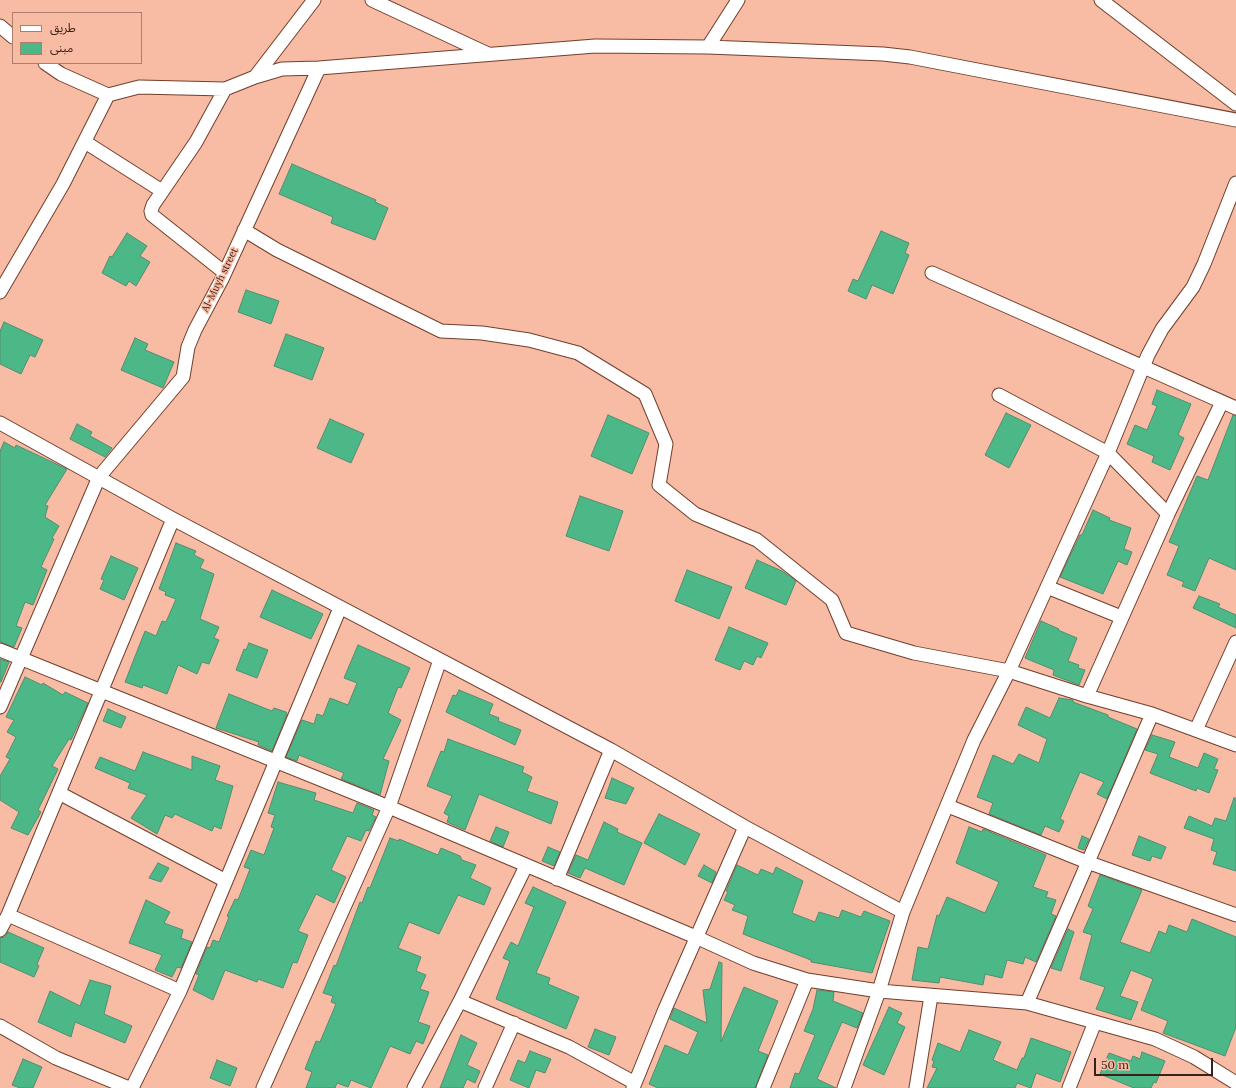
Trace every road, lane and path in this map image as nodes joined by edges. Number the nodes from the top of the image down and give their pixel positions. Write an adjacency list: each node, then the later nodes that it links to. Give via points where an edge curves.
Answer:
1 (314, 0): 11 (street)
2 (372, 0): 8 (street)
3 (738, 0): 7 (street)
4 (1101, 0): 14 (street)
5 (0, 26): 6 (street)
6 (12, 36)
7 (708, 46): 8 (street, via 596,46); 15 (street, via 910,57)
8 (490, 54): 10 (street)
9 (46, 64): 13 (street, via 61,74)
10 (319, 68): 11 (street, via 282,69); 19 (street, Al-Muyh street)
11 (256, 77): 12 (street)
12 (225, 89): 13 (street, via 139,88); 18 (street, via 196,142)
13 (108, 94): 16 (street)
14 (1236, 104)
15 (1236, 120)
16 (85, 142): 18 (street); 22 (street)
17 (1236, 183): 23 (street, via 1193,287 1162,329)
18 (162, 191): 20 (street, via 153,205 152,215)
19 (244, 230): 20 (street, Al-Muyh street); 39 (street, via 277,250 441,331 482,333 529,340 578,353 645,394 666,444 659,485 695,514 757,540 832,600 846,633 914,653)
20 (225, 273): 29 (street, Al-Muyh street, via 188,347 183,377)
21 (932, 273): 23 (street)
22 (0, 292)
23 (1144, 369): 25 (street); 28 (street)
24 (999, 395): 28 (street)
25 (1222, 402): 26 (street); 30 (street)
26 (1236, 408)
27 (0, 423): 29 (street)
28 (1108, 453): 30 (street); 32 (street)
29 (99, 477): 31 (street); 37 (street, Al-Muyh street)
30 (1168, 514): 34 (street)
31 (173, 519): 33 (street); 40 (street)
32 (1047, 587): 34 (street); 39 (street)
33 (340, 608): 38 (street); 47 (street)
34 (1121, 617): 41 (street)
35 (1236, 642): 44 (street)
36 (0, 650): 37 (street)
37 (21, 658): 40 (street); 42 (street, Al-Muyh street)
38 (440, 660): 46 (street); 50 (street)
39 (1009, 671): 41 (street); 49 (street, via 974,740)
40 (101, 693): 47 (street); 48 (street)
41 (1086, 696): 43 (street)
42 (0, 707)
43 (1152, 714): 44 (street); 52 (street)
44 (1196, 730): 45 (street)
45 (1236, 745)
46 (611, 750): 51 (street); 54 (street)
47 (276, 762): 50 (street); 55 (street)
48 (59, 793): 55 (street); 57 (street)
49 (948, 806): 52 (street); 56 (street)
50 (388, 807): 53 (street); 73 (street)
51 (746, 827): 56 (street); 60 (street)
52 (1088, 862): 58 (street); 66 (street)
53 (526, 866): 54 (street); 65 (street)
54 (556, 879): 60 (street)
55 (226, 881): 62 (street)
56 (903, 912): 63 (street)
57 (8, 915): 59 (street); 62 (street)
58 (1236, 915)
59 (0, 930)
60 (698, 938): 61 (street, via 753,963); 71 (street)
61 (808, 980): 63 (street); 76 (street)
62 (180, 991): 72 (street)
63 (879, 991): 64 (street); 77 (street)
64 (931, 996): 66 (street); 78 (street)
65 (460, 1001): 68 (street); 74 (street)
66 (1027, 1003): 67 (street)
67 (1095, 1022): 70 (street, via 1155,1039 1194,1057); 79 (street)
68 (514, 1023): 71 (street, via 569,1047); 75 (street)
69 (0, 1026): 72 (street, via 56,1058)
70 (1235, 1084)
71 (634, 1085)
72 (130, 1088)
73 (263, 1088)
74 (414, 1088)
75 (485, 1088)
76 (763, 1088)
77 (844, 1088)
78 (916, 1088)
79 (1069, 1088)

